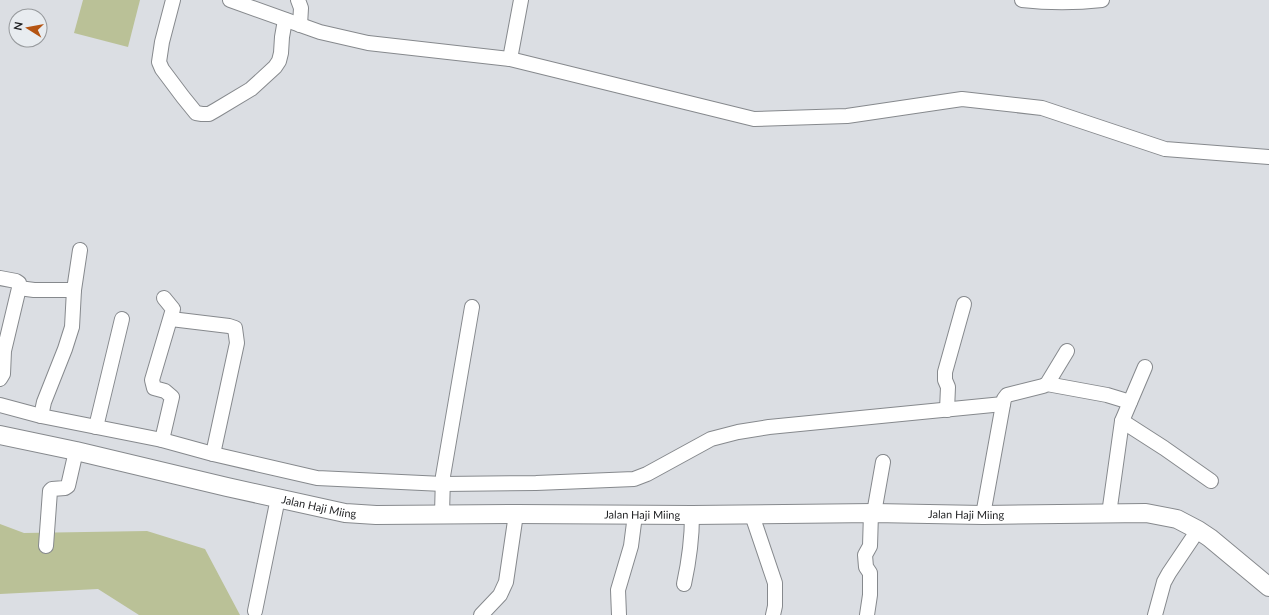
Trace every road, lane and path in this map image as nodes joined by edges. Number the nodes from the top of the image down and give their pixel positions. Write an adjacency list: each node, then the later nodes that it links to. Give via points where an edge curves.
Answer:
1 (173, 0): 7 (street, via 159,62 196,113 209,114 251,89 276,67 281,53)
2 (230, 0): 7 (street)
3 (521, 0): 9 (street)
4 (1022, 0): 5 (street)
5 (1102, 0)
6 (302, 2): 8 (street)
7 (285, 20): 8 (street)
8 (300, 25): 9 (street, via 368,43)
9 (510, 59): 10 (street, via 754,119 847,116 962,99 1042,108 1165,149)
10 (1269, 157)
11 (80, 250): 14 (street)
12 (0, 278): 13 (street, via 16,281)
13 (19, 285): 14 (street, via 34,290); 22 (street)
14 (74, 290): 28 (street, via 72,327)
15 (164, 298): 19 (street, via 173,309)
16 (964, 304): 27 (street, via 945,372 948,387)
17 (472, 307): 37 (street)
18 (122, 319): 30 (street)
19 (171, 319): 32 (street, via 152,380 154,388 165,391 172,398); 34 (street, via 235,328 237,343)
20 (1067, 351): 23 (street)
21 (1145, 367): 24 (street)
22 (0, 379)
23 (1047, 384): 24 (street); 25 (street, via 1008,395)
24 (1130, 402): 29 (street)
25 (1003, 404): 27 (street); 46 (street)
26 (0, 405): 28 (street)
27 (947, 410): 37 (street, via 738,432 711,438 634,479)
28 (41, 416): 30 (street)
29 (1122, 421): 36 (street); 42 (street)
30 (96, 427): 32 (street)
31 (0, 435): 33 (main road, Jalan Haji Miing)
32 (162, 440): 34 (street)
33 (76, 451): 38 (main road, Jalan Haji Miing); 48 (street, via 68,486 52,489 50,492)
34 (212, 454): 37 (street, via 316,478)
35 (883, 462): 39 (street)
36 (1211, 481)
37 (443, 484): 40 (street)
38 (278, 498): 40 (main road, Jalan Haji Miing, via 353,514); 51 (street)
39 (873, 513): 45 (main road, Jalan Haji Miing); 46 (main road, Jalan Haji Miing); 55 (street, via 870,546 865,555 866,567 870,573)
40 (442, 514): 41 (main road, Jalan Haji Miing)
41 (516, 514): 43 (main road, Jalan Haji Miing); 52 (street, via 506,582 500,595)
42 (1109, 514): 46 (main road, Jalan Haji Miing); 47 (main road, Jalan Haji Miing, via 1146,513 1177,519)
43 (635, 515): 44 (main road, Jalan Haji Miing); 53 (street, via 631,546 618,590)
44 (692, 515): 45 (main road, Jalan Haji Miing); 49 (street, via 690,560)
45 (752, 515): 54 (street, via 775,583)
46 (983, 515)
47 (1198, 530): 50 (main road, Jalan Haji Miing); 56 (street, via 1167,577)
48 (46, 546)
49 (684, 584)
50 (1269, 587)
51 (255, 611)
52 (481, 615)
53 (619, 615)
54 (773, 615)
55 (867, 615)
56 (1155, 615)

